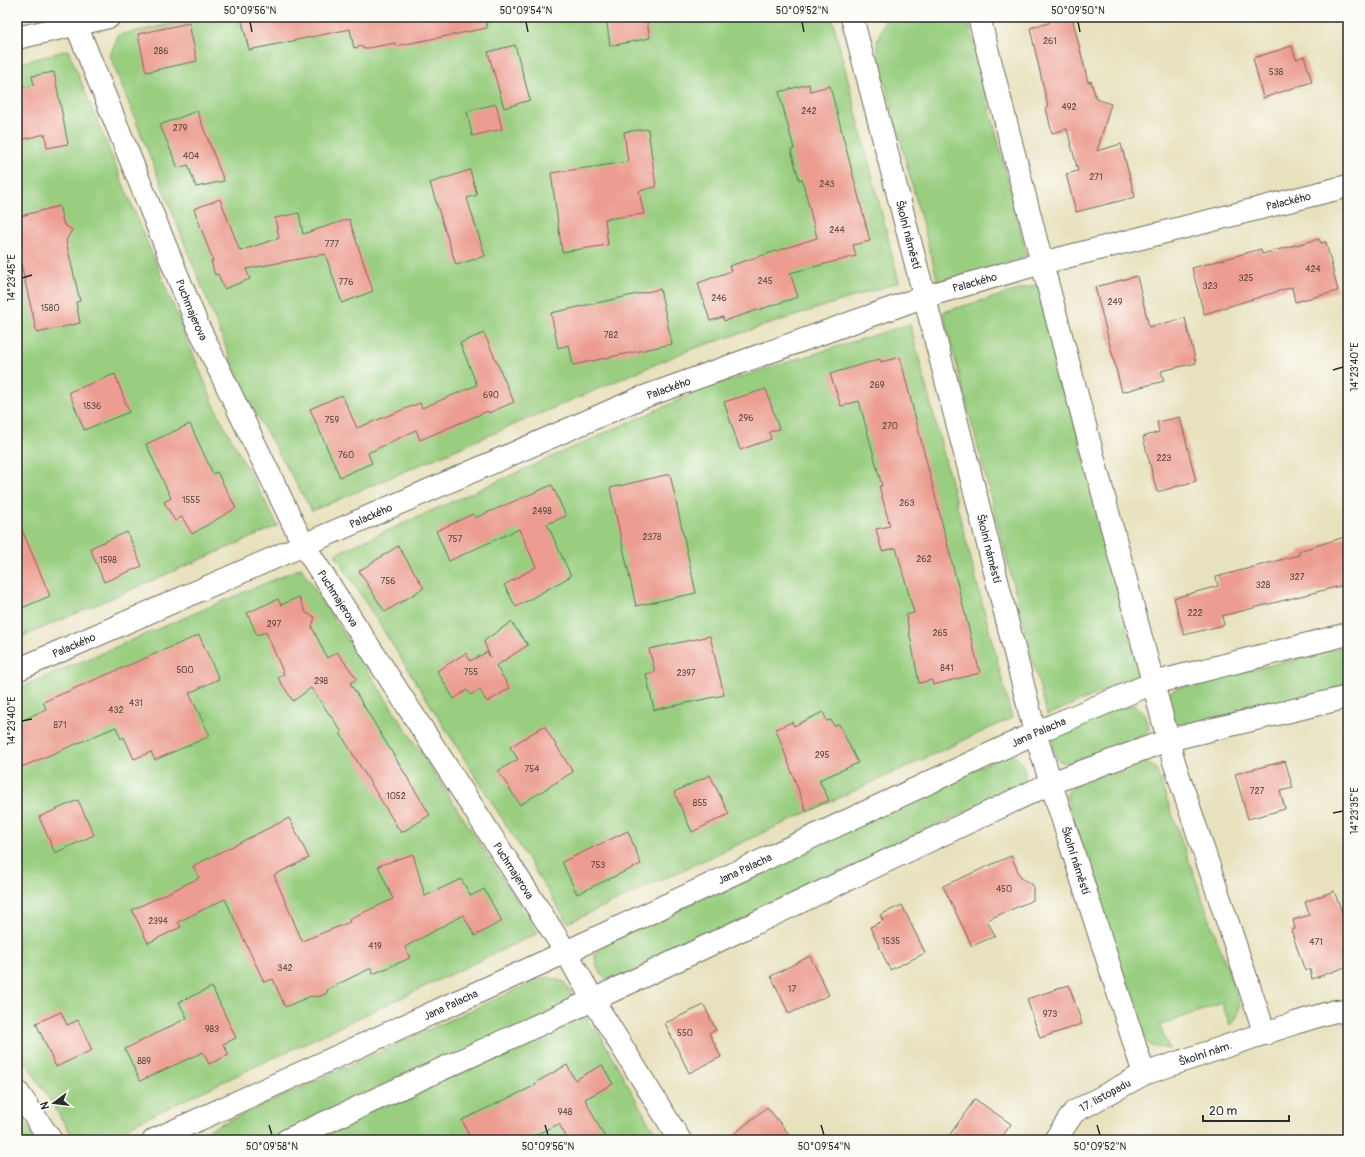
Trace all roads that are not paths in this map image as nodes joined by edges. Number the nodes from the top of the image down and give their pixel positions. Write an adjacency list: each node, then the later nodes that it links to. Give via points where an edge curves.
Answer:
1 (109, 17): 4 (street)
2 (852, 17): 8 (street, Školní náměstí)
3 (979, 17): 7 (street)
4 (74, 20): 5 (street); 9 (street, Puchmajerova, via 197,324)
5 (17, 38)
6 (1348, 186): 7 (street, Palackého)
7 (1042, 263): 8 (street, Palackého); 12 (street)
8 (923, 297): 9 (street, Palackého, via 638,399); 14 (street, Školní náměstí)
9 (303, 544): 11 (street, Palackého); 17 (street, Puchmajerova)
10 (1348, 634): 12 (street, Jana Palacha)
11 (17, 670)
12 (1153, 684): 14 (street, Jana Palacha); 15 (street)
13 (1348, 697): 15 (street)
14 (1035, 733): 16 (street, Školní náměstí); 17 (street, Jana Palacha)
15 (1168, 740): 16 (street); 20 (street)
16 (1051, 783): 18 (street); 21 (street, Školní náměstí)
17 (566, 952): 18 (street, Puchmajerova); 24 (street, Jana Palacha)
18 (593, 1000): 25 (street); 26 (street, Puchmajerova)
19 (1348, 1012): 20 (street, via 1336,1011)
20 (1266, 1034): 21 (street, Školní nám.)
21 (1144, 1074): 27 (street, 17. listopadu, via 1074,1112)
22 (17, 1091): 23 (street)
23 (51, 1140)
24 (154, 1140)
25 (286, 1140)
26 (680, 1140)
27 (1055, 1140)

